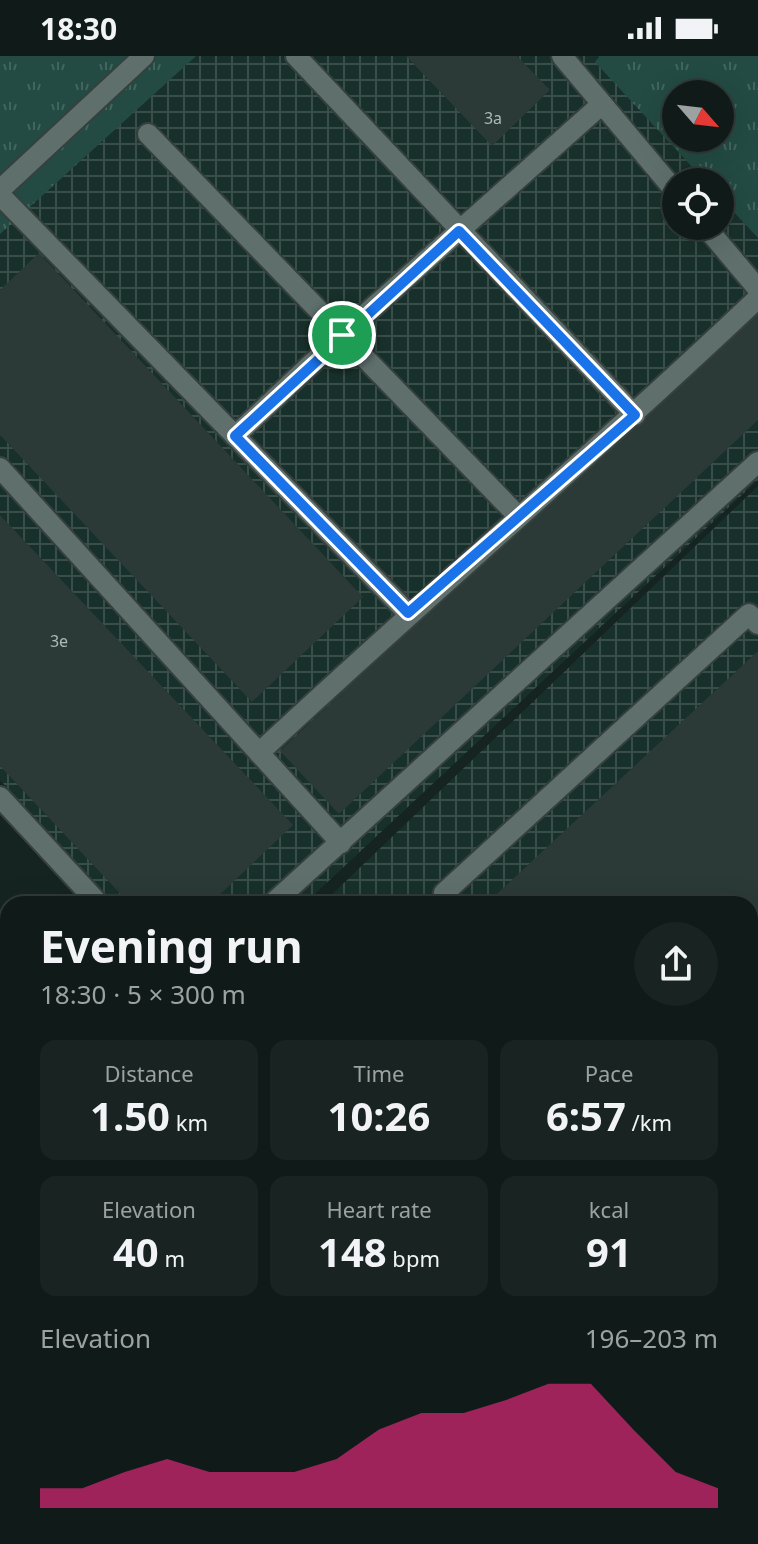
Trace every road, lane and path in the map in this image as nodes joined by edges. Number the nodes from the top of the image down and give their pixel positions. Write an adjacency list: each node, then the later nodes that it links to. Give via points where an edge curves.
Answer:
1 (144, 56): 7 (street)
2 (296, 56): 8 (street)
3 (562, 56): 4 (street)
4 (602, 104): 6 (street); 8 (street)
5 (148, 134): 12 (street)
6 (662, 175)
7 (0, 192): 14 (street)
8 (459, 231): 12 (street); 13 (street)
9 (717, 240): 10 (street)
10 (758, 289)
11 (758, 298): 13 (street)
12 (342, 335): 14 (street); 17 (street)
13 (635, 415): 17 (street)
14 (235, 436): 18 (street)
15 (758, 462): 22 (street)
16 (0, 468): 20 (street)
17 (518, 516): 18 (street)
18 (408, 613): 20 (street)
19 (758, 624): 25 (street, via 749,614 444,893)
20 (259, 753): 22 (street)
21 (0, 797): 23 (street)
22 (341, 843): 24 (street)
23 (92, 896)
24 (281, 896)
25 (447, 896)

